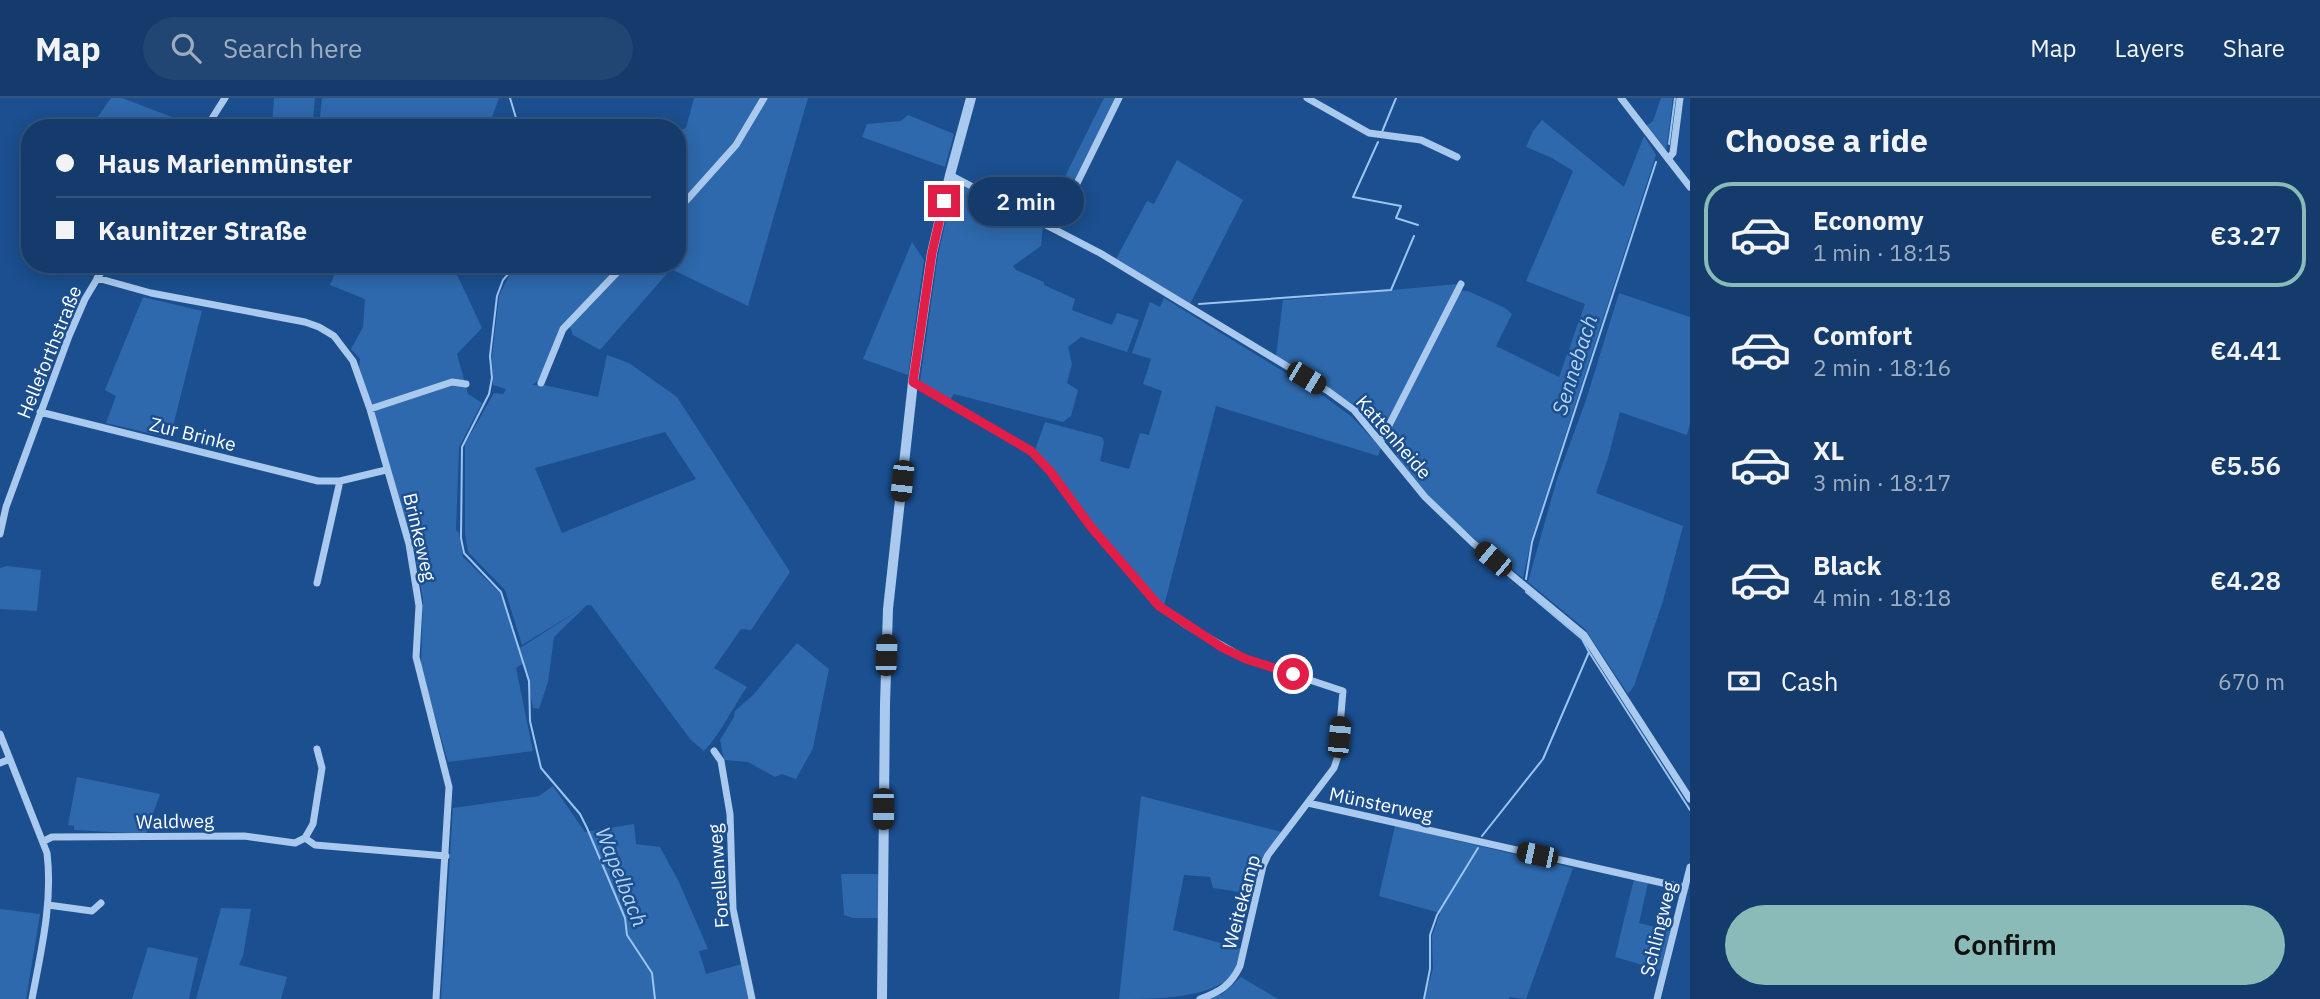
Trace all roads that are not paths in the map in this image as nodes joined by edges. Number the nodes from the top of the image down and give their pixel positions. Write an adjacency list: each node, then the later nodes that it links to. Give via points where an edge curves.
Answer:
1 (225, 98): 8 (street)
2 (764, 98): 13 (street, via 736,145)
3 (971, 98): 11 (street)
4 (1119, 98): 14 (street)
5 (1307, 98): 9 (street, via 1369,133 1421,140)
6 (1621, 98): 10 (street)
7 (1680, 98): 10 (street, via 1673,153)
8 (212, 119)
9 (1457, 157)
10 (1668, 159): 12 (street)
11 (950, 176): 14 (street, Kattenheide); 19 (street, via 932,253)
12 (1690, 187)
13 (686, 201)
14 (1055, 228): 24 (street, Kattenheide, via 1328,391 1354,410)
15 (100, 273): 17 (street, Helleforthstraße)
16 (616, 273): 20 (street, via 563,329)
17 (97, 278): 22 (street, Brinkeweg, via 319,327 349,354); 23 (street, Helleforthstraße)
18 (1461, 284): 24 (street)
19 (913, 382): 36 (street, Münsterweg, via 1031,451 1150,596 1177,619 1246,659 1341,688 1337,759); 47 (street, via 888,609)
20 (541, 383)
21 (466, 384): 22 (street, via 452,382)
22 (370, 409): 25 (street, Brinkeweg)
23 (40, 412): 26 (street, Zur Brinke, via 318,481); 27 (street, Helleforthstraße)
24 (1381, 441): 35 (street, Kattenheide, via 1435,507 1584,635)
25 (386, 470): 26 (street, Zur Brinke); 39 (street, Brinkeweg, via 410,544 419,606 416,657 448,778)
26 (340, 481): 29 (street)
27 (3, 506): 28 (street, Helleforthstraße)
28 (0, 534)
29 (317, 583)
30 (0, 734): 33 (street)
31 (317, 749): 37 (street, via 322,768 313,824)
32 (715, 751): 46 (street, Forellenweg, via 721,761 730,814 733,909)
33 (10, 759): 34 (street); 38 (street)
34 (0, 763)
35 (1690, 799)
36 (1308, 803): 41 (street, Münsterweg); 48 (street, Weitekamp, via 1263,866 1234,980)
37 (305, 838): 38 (street, Waldweg, via 295,843 244,836 52,837); 39 (street, Waldweg, via 315,845)
38 (44, 841): 43 (street)
39 (446, 856): 45 (street, Brinkeweg)
40 (1690, 867): 41 (street, Schlingweg)
41 (1685, 888): 49 (street, Schlingweg)
42 (101, 903): 43 (street, via 92,911)
43 (48, 905): 44 (street)
44 (33, 999)
45 (436, 999)
46 (752, 999)
47 (882, 999)
48 (1200, 999)
49 (1657, 999)

